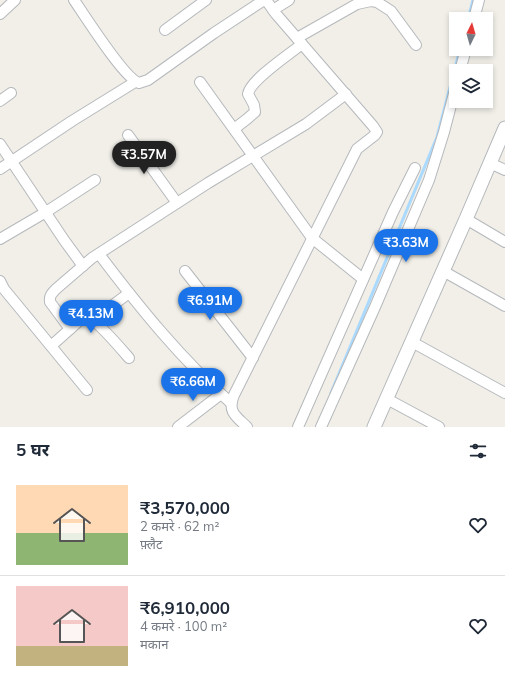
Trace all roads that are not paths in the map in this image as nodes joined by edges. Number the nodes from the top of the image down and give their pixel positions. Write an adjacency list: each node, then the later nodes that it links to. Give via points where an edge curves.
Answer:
1 (15, 0): 9 (street)
2 (74, 0): 13 (street, via 104,44)
3 (206, 0): 10 (street)
4 (265, 0): 7 (street); 13 (street, via 148,80)
5 (288, 0): 7 (street)
6 (479, 0): 8 (street)
7 (273, 10): 11 (street)
8 (476, 12)
9 (0, 14)
10 (165, 30)
11 (299, 41): 12 (street, via 336,15 371,1 391,11); 16 (street); 19 (street, via 251,86 248,94 254,105 254,112)
12 (416, 45)
13 (135, 82): 24 (street, via 72,120)
14 (200, 82): 19 (street)
15 (11, 93): 17 (street)
16 (346, 94): 23 (street, via 310,121); 33 (street, via 376,132 357,149)
17 (0, 101)
18 (450, 108): 58 (street, via 429,180 376,307)
19 (234, 128): 23 (street)
20 (505, 128): 25 (street)
21 (128, 135): 30 (street)
22 (0, 144): 24 (street)
23 (254, 156): 30 (street); 33 (street)
24 (12, 161): 27 (street); 31 (street)
25 (490, 163): 28 (street); 32 (street)
26 (415, 168): 40 (street, via 392,212)
27 (0, 169)
28 (505, 170)
29 (95, 180): 31 (street)
30 (177, 203): 36 (street)
31 (46, 212): 34 (street); 37 (street)
32 (466, 219): 35 (street); 39 (street)
33 (312, 238): 40 (street); 49 (street)
34 (0, 239)
35 (505, 242)
36 (99, 254): 37 (street); 42 (street)
37 (84, 266): 45 (street, via 56,289 49,299)
38 (185, 271): 49 (street)
39 (443, 271): 43 (street); 46 (street)
40 (363, 279): 57 (street)
41 (0, 281): 47 (street)
42 (129, 293): 44 (street); 52 (street, via 182,356)
43 (505, 306)
44 (93, 320): 45 (street, via 84,318); 48 (street)
45 (70, 329): 47 (street)
46 (412, 342): 51 (street); 53 (street)
47 (51, 346): 50 (street)
48 (129, 358)
49 (253, 358): 54 (street)
50 (87, 390)
51 (505, 393)
52 (221, 394): 54 (street); 55 (street)
53 (387, 399): 59 (street); 60 (street)
54 (231, 403): 56 (street, via 233,413)
55 (178, 427)
56 (247, 427)
57 (298, 427)
58 (320, 427)
59 (374, 427)
60 (439, 427)

